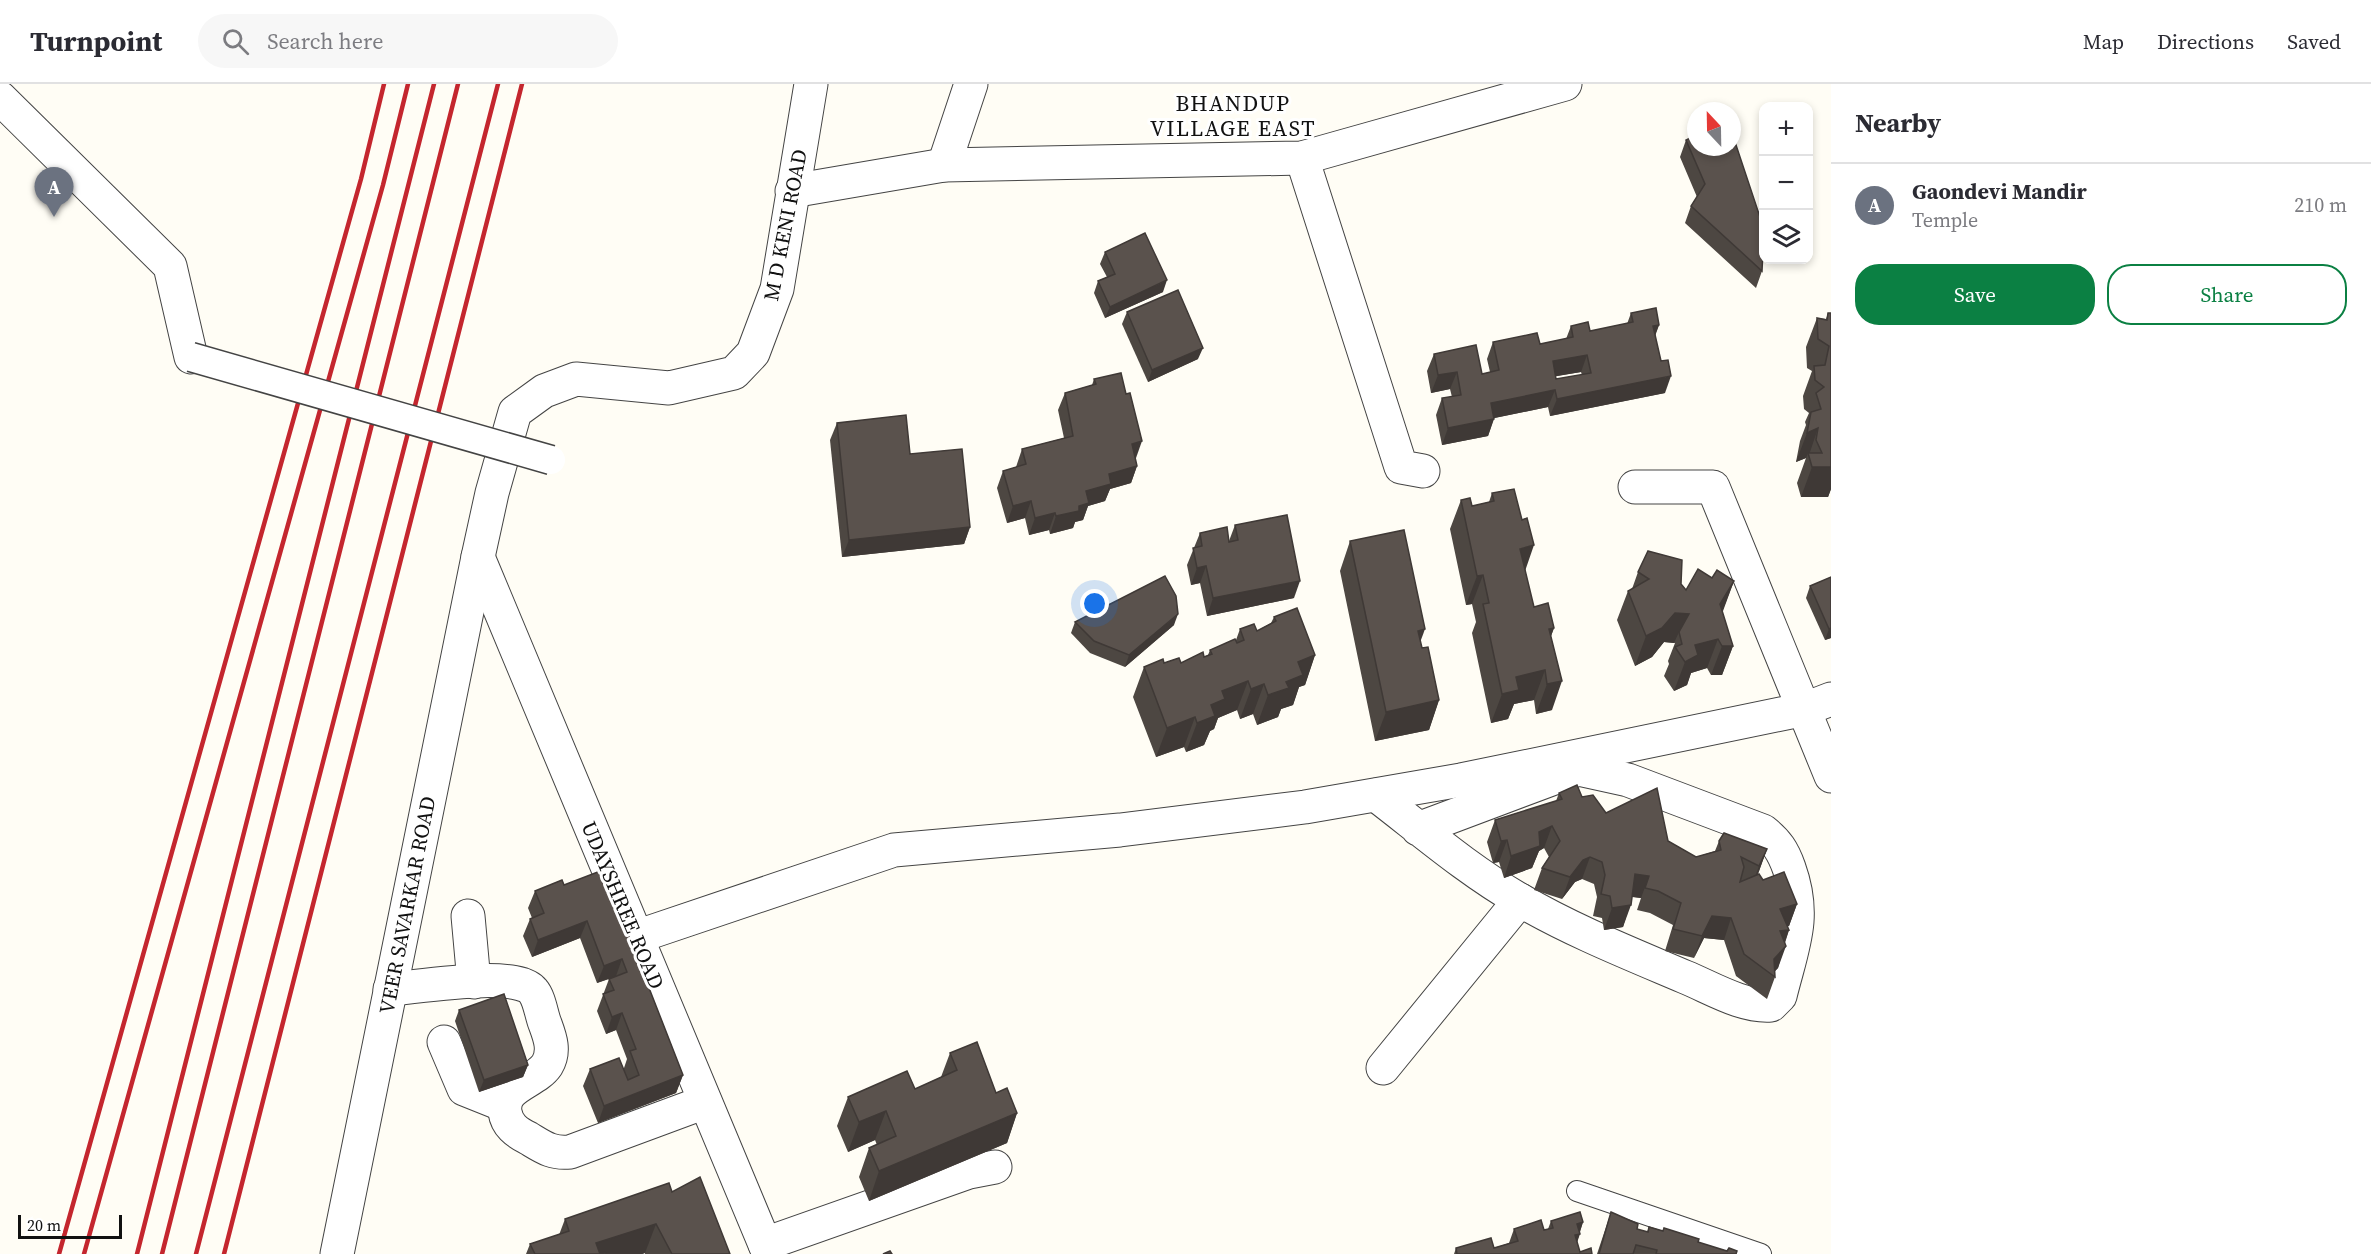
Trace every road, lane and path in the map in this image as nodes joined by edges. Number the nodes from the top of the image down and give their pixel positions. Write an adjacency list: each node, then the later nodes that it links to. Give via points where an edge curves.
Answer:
1 (812, 84): 7 (street, M D KENI ROAD)
2 (971, 84): 6 (street)
3 (1564, 84): 5 (street)
4 (0, 98): 8 (street, via 170,266)
5 (1302, 158): 6 (street); 10 (street, via 1401,467)
6 (944, 165): 7 (street)
7 (792, 191): 12 (street, M D KENI ROAD, via 777,289 753,353 734,373 669,388 576,379 544,391 515,412)
8 (191, 357): 9 (street, bridge)
9 (550, 460)
10 (1423, 471)
11 (1635, 487): 13 (street, via 1713,487)
12 (477, 557): 19 (street, UDAYSHREE ROAD); 21 (street, VEER SAVARKAR ROAD)
13 (1818, 704): 14 (street); 15 (street)
14 (1831, 776)
15 (1376, 795): 16 (street); 19 (street, via 1120,830 894,850)
16 (1418, 829): 17 (street); 17 (street, via 1565,772 1586,769 1628,780 1762,831 1777,842 1784,855 1797,890 1800,916 1780,996 1771,1005 1758,1006 1641,958)
17 (1520, 900): 23 (street)
18 (468, 916): 20 (street)
19 (636, 937): 24 (street, UDAYSHREE ROAD)
20 (474, 982): 21 (street); 25 (street, via 502,979 521,982 534,991 552,1044 549,1062 540,1075 510,1092)
21 (390, 989): 29 (street, VEER SAVARKAR ROAD)
22 (444, 1042): 25 (street, via 464,1089)
23 (1383, 1068)
24 (705, 1101): 25 (street, via 570,1152 555,1154 507,1122); 28 (street, UDAYSHREE ROAD)
25 (504, 1105)
26 (995, 1167): 28 (street, via 969,1172)
27 (1577, 1191): 30 (lane)
28 (767, 1249)
29 (337, 1254)
30 (1761, 1254)

